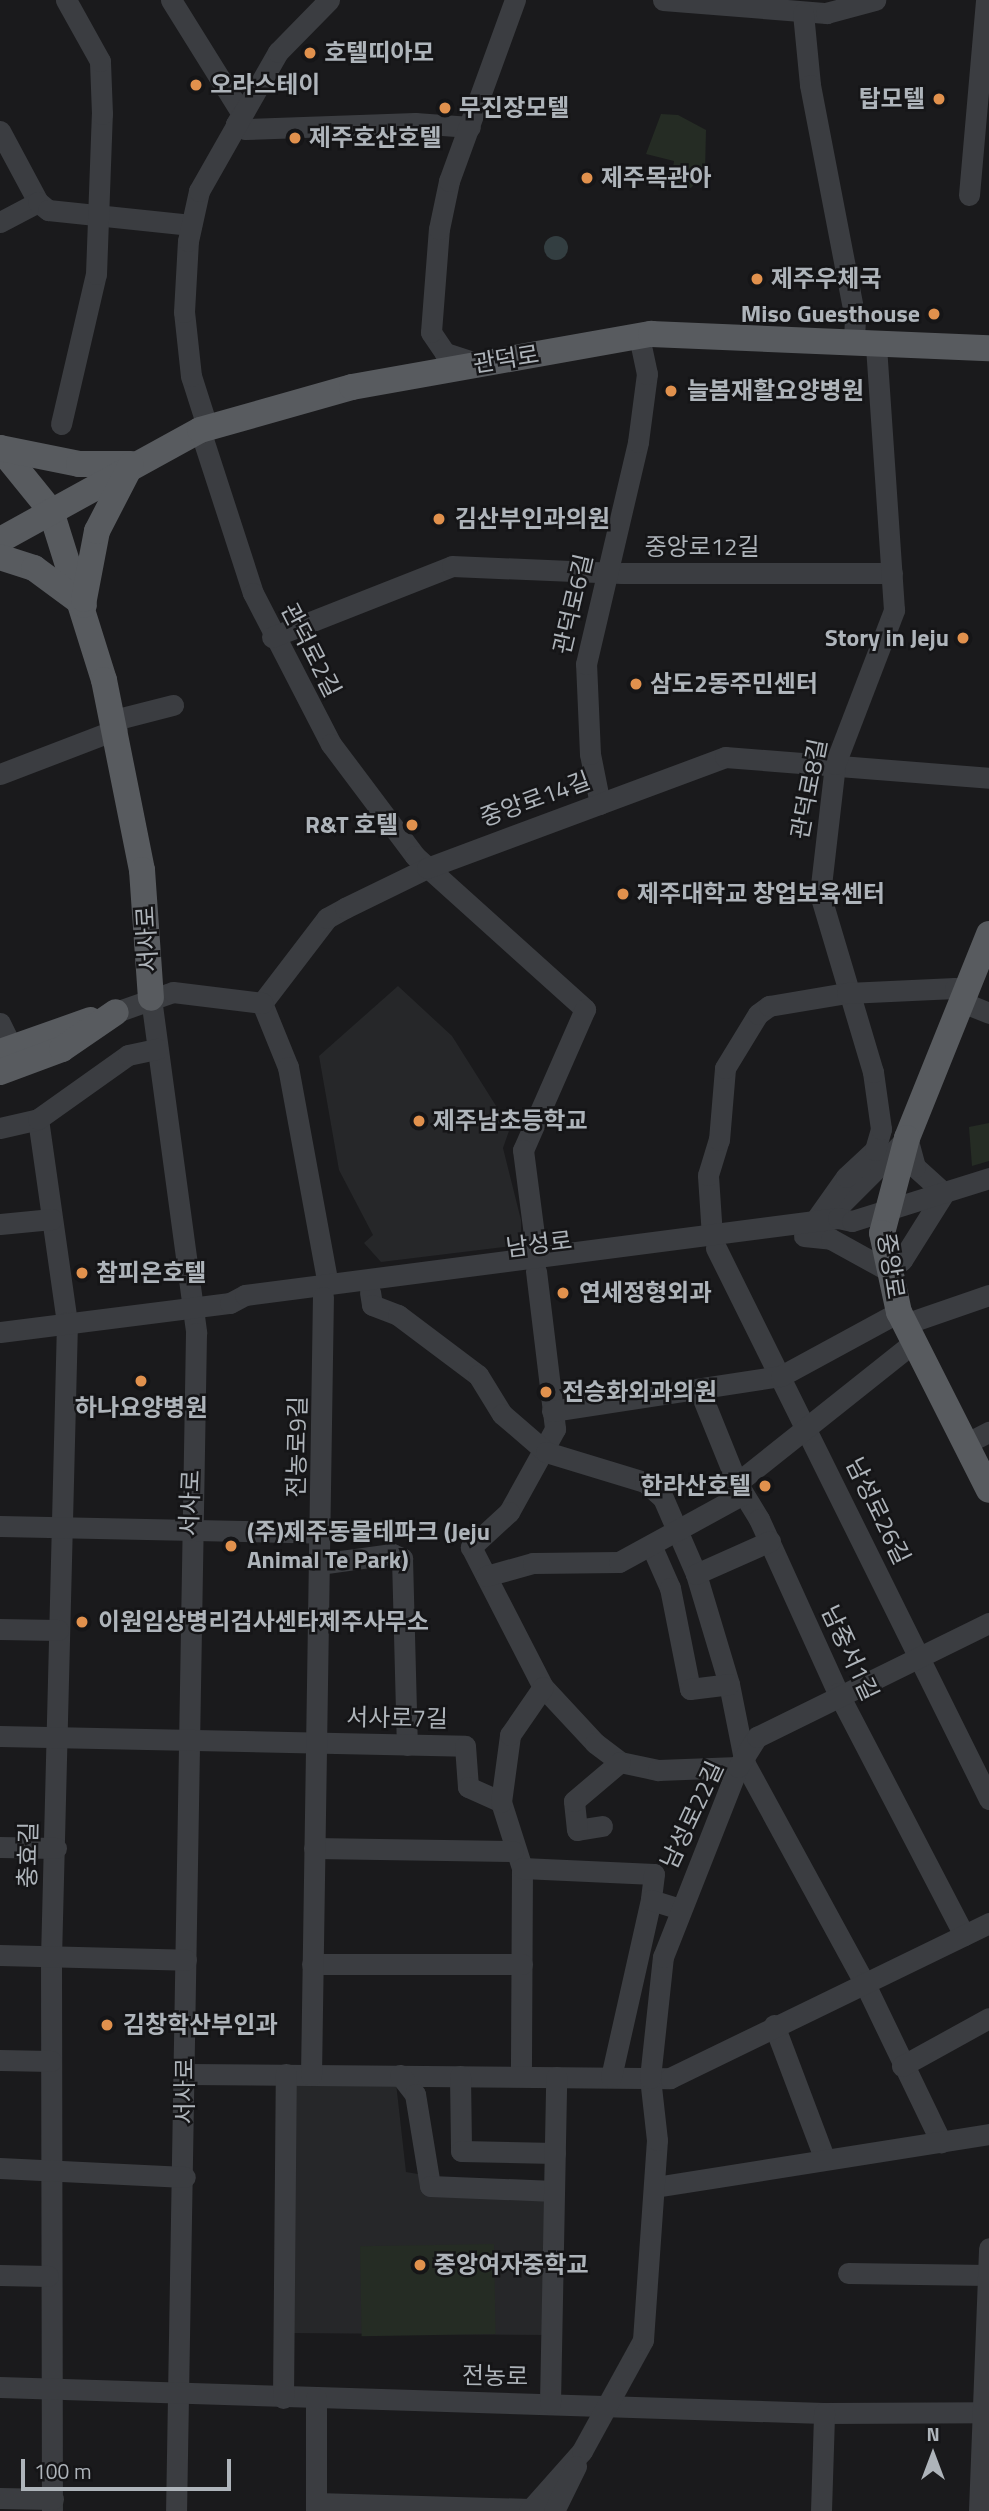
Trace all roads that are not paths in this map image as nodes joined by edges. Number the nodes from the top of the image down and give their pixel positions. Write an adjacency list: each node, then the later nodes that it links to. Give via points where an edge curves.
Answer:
1 (66, 0): 15 (street, via 102,69)
2 (171, 0): 10 (street)
3 (330, 0): 10 (street, 관덕로2길, via 278,52)
4 (515, 0): 11 (street)
5 (663, 0): 9 (street)
6 (875, 0): 8 (street)
7 (986, 0): 13 (street)
8 (826, 7): 9 (street)
9 (803, 13): 19 (street, 관덕로8길, via 814,110 855,319)
10 (239, 119): 11 (street, via 245,130 415,123); 17 (street, 관덕로2길, via 204,180)
11 (470, 127): 21 (street, via 444,197 431,332 445,353)
12 (0, 131): 14 (street)
13 (970, 195)
14 (38, 202): 15 (street, via 48,210); 16 (street)
15 (98, 213): 17 (street); 22 (street, via 96,274)
16 (0, 222)
17 (191, 226): 23 (street, 관덕로2길, via 185,324)
18 (639, 336): 19 (main road, 관덕로); 21 (main road, 관덕로); 29 (street, 관덕로6길, via 647,374)
19 (865, 342): 20 (main road, 관덕로); 30 (street, 관덕로8길)
20 (989, 348)
21 (476, 363): 23 (main road, 관덕로, via 317,394)
22 (61, 424)
23 (203, 428): 25 (main road, 관덕로); 32 (street, 관덕로2길, via 235,547)
24 (0, 448): 25 (main road, via 79,464); 26 (main road)
25 (132, 464): 26 (main road, 관덕로); 31 (main road, via 97,531)
26 (51, 511): 27 (main road, 관덕로); 31 (main road, 서사로)
27 (0, 540)
28 (0, 557): 31 (main road, via 34,568)
29 (608, 572): 30 (street, 중앙로12길); 32 (street, 중앙로12길, via 452,566); 38 (street, 관덕로6길, via 585,682 592,772)
30 (892, 573): 35 (street, 관덕로8길, via 894,610)
31 (83, 605): 34 (main road, 서사로)
32 (272, 637): 39 (street, 관덕로2길, via 331,744)
33 (173, 705): 34 (street)
34 (115, 724): 36 (street); 43 (main road, 서사로, via 142,870)
35 (835, 764): 37 (street, 중앙로14길); 38 (street, 중앙로14길, via 725,757); 41 (street, 관덕로8길, via 820,894)
36 (0, 774)
37 (989, 778)
38 (600, 804): 39 (street, 중앙로14길)
39 (427, 868): 44 (street, 중앙로14길, via 327,918); 61 (street, 관덕로2길, via 585,1009 523,1150)
40 (987, 947): 42 (main road, 중앙로)
41 (847, 993): 42 (street, via 955,988); 59 (street, 관덕로8길, via 876,1086 879,1142); 60 (street, via 769,1006 758,1014 725,1068 719,1140 708,1175)
42 (964, 997): 46 (street); 53 (main road, 중앙로)
43 (150, 998): 44 (street, via 173,992); 45 (street); 48 (street, 서사로)
44 (261, 1003): 63 (street, via 288,1067)
45 (116, 1013): 49 (main road); 50 (main road, via 62,1049)
46 (989, 1013)
47 (0, 1023): 49 (street)
48 (157, 1049): 51 (street, via 128,1055); 66 (street, 서사로)
49 (6, 1050)
50 (0, 1072)
51 (38, 1119): 52 (street); 57 (street)
52 (0, 1128)
53 (907, 1138): 55 (street, via 915,1167); 56 (main road, 중앙로); 59 (street)
54 (989, 1178): 55 (street, 남성로)
55 (944, 1192): 56 (street, 남성로); 62 (street, via 914,1246)
56 (886, 1211): 59 (street, 남성로, via 852,1221 841,1231); 62 (main road, 중앙로, via 882,1233)
57 (52, 1219): 58 (street); 67 (street)
58 (0, 1224)
59 (814, 1227): 60 (street, 남성로); 62 (street)
60 (714, 1242): 61 (street, 남성로); 70 (street, 남성로26길)
61 (537, 1264): 63 (street, 남성로); 64 (street, 남성로); 72 (street)
62 (889, 1271): 68 (main road, 중앙로)
63 (326, 1291): 64 (street, 남성로); 66 (street, 남성로, via 239,1308 230,1303); 82 (street, 전농로9길)
64 (370, 1292): 75 (street, 남성로22길, via 372,1305 398,1315 478,1375 502,1414)
65 (989, 1295): 68 (street)
66 (194, 1307): 67 (street, 남성로); 81 (street, 서사로)
67 (67, 1322): 69 (street, 남성로); 79 (street, 충효길)
68 (906, 1326): 70 (street); 73 (street); 74 (main road, 중앙로)
69 (0, 1332)
70 (781, 1377): 71 (street); 73 (street, 남성로26길)
71 (699, 1389): 72 (street); 76 (street, 남중서1길)
72 (552, 1411): 75 (street, via 555,1429)
73 (809, 1429): 76 (street); 91 (street, 남성로26길)
74 (978, 1438): 77 (main road, 중앙로)
75 (546, 1452): 80 (street, 남성로22길, via 645,1482 663,1499); 87 (street, via 509,1513 471,1547)
76 (740, 1489): 80 (street); 83 (street, 남중서1길)
77 (989, 1490)
78 (0, 1526): 79 (street)
79 (60, 1528): 81 (street); 90 (street, 충효길)
80 (676, 1528): 84 (street); 86 (street, 남성로22길)
81 (188, 1532): 82 (street); 97 (street, 서사로)
82 (323, 1533): 85 (street, 전농로9길)
83 (770, 1541): 86 (street); 94 (street, 남중서1길)
84 (651, 1545): 87 (street, via 619,1562 533,1563); 92 (street, via 670,1588 690,1689)
85 (318, 1563): 98 (street, 전농로9길); 99 (street, via 392,1554 402,1558)
86 (696, 1574): 92 (street, 남성로22길)
87 (486, 1576): 93 (street)
88 (989, 1623): 91 (street)
89 (0, 1629): 90 (street)
90 (58, 1630): 96 (street, 충효길)
91 (919, 1656): 94 (street); 102 (street, 남성로26길)
92 (729, 1684): 101 (street, 남성로22길)
93 (543, 1687): 100 (street, via 595,1743); 103 (street, via 510,1735)
94 (838, 1693): 101 (street, via 757,1737); 112 (street, 남중서1길)
95 (0, 1736): 96 (street, 서사로7길)
96 (55, 1736): 97 (street, 서사로7길); 106 (street, 충효길)
97 (189, 1739): 98 (street, 서사로7길); 115 (street, 서사로)
98 (316, 1743): 99 (street, 서사로7길); 107 (street, 전농로9길)
99 (407, 1745): 103 (street, 서사로7길, via 465,1746 468,1787)
100 (620, 1762): 101 (street, via 658,1770); 104 (street, via 574,1801 577,1830)
101 (741, 1765): 110 (street, 남성로22길); 118 (street)
102 (989, 1799)
103 (501, 1802): 108 (street)
104 (602, 1826)
105 (0, 1847): 106 (street)
106 (56, 1849): 114 (street, 충효길)
107 (314, 1849): 108 (street); 116 (street, 전농로9길)
108 (518, 1860): 109 (street, via 654,1874); 117 (street)
109 (651, 1900): 110 (street); 131 (street)
110 (678, 1908): 132 (street, 남성로22길, via 663,1957)
111 (989, 1923): 112 (street)
112 (964, 1934): 118 (street)
113 (0, 1955): 114 (street)
114 (51, 1957): 115 (street); 122 (street, 충효길)
115 (187, 1960): 124 (street, 서사로)
116 (313, 1964): 117 (street); 126 (street, 전농로9길)
117 (522, 1964): 129 (street)
118 (864, 1982): 120 (street); 123 (street)
119 (989, 2018): 123 (street)
120 (774, 2025): 132 (street, via 670,2078); 136 (street)
121 (0, 2060): 122 (street)
122 (51, 2061): 138 (street, 충효길)
123 (902, 2066): 134 (street)
124 (186, 2074): 125 (street); 139 (street, 서사로)
125 (286, 2074): 126 (street); 150 (street)
126 (311, 2075): 127 (street)
127 (400, 2075): 128 (street); 141 (street, via 415,2094 430,2186)
128 (460, 2076): 129 (street); 135 (street, via 461,2151)
129 (521, 2076): 130 (street)
130 (556, 2077): 131 (street); 135 (street)
131 (611, 2077): 132 (street)
132 (650, 2078): 140 (street, 남성로22길, via 657,2140)
133 (989, 2134): 134 (street)
134 (941, 2142): 136 (street)
135 (555, 2153): 141 (street)
136 (824, 2157): 140 (street)
137 (0, 2168): 138 (street)
138 (48, 2169): 139 (street); 146 (street, 충효길)
139 (185, 2177): 149 (street, 서사로)
140 (655, 2187): 152 (street, 남성로22길, via 643,2340)
141 (554, 2191): 153 (street)
142 (989, 2248): 145 (street)
143 (848, 2273): 145 (street)
144 (0, 2275): 146 (street)
145 (988, 2275): 154 (street)
146 (48, 2276): 148 (street, 충효길)
147 (0, 2387): 148 (street, 전농로)
148 (51, 2388): 149 (street, 전농로); 158 (street, 충효길)
149 (181, 2394): 150 (street, 전농로); 161 (street, 서사로)
150 (283, 2398): 151 (street, 전농로)
151 (316, 2398): 153 (street, 전농로); 159 (street)
152 (612, 2402): 153 (street, 전농로); 155 (street, 전농로); 156 (street, 남성로22길)
153 (550, 2403)
154 (985, 2412): 155 (street, 전농로); 164 (street)
155 (824, 2413): 163 (street)
156 (582, 2452): 160 (street); 162 (street)
157 (0, 2498): 158 (street)
158 (52, 2505)
159 (316, 2507): 160 (street)
160 (530, 2510)
161 (176, 2511)
162 (554, 2511)
163 (821, 2511)
164 (979, 2511)

